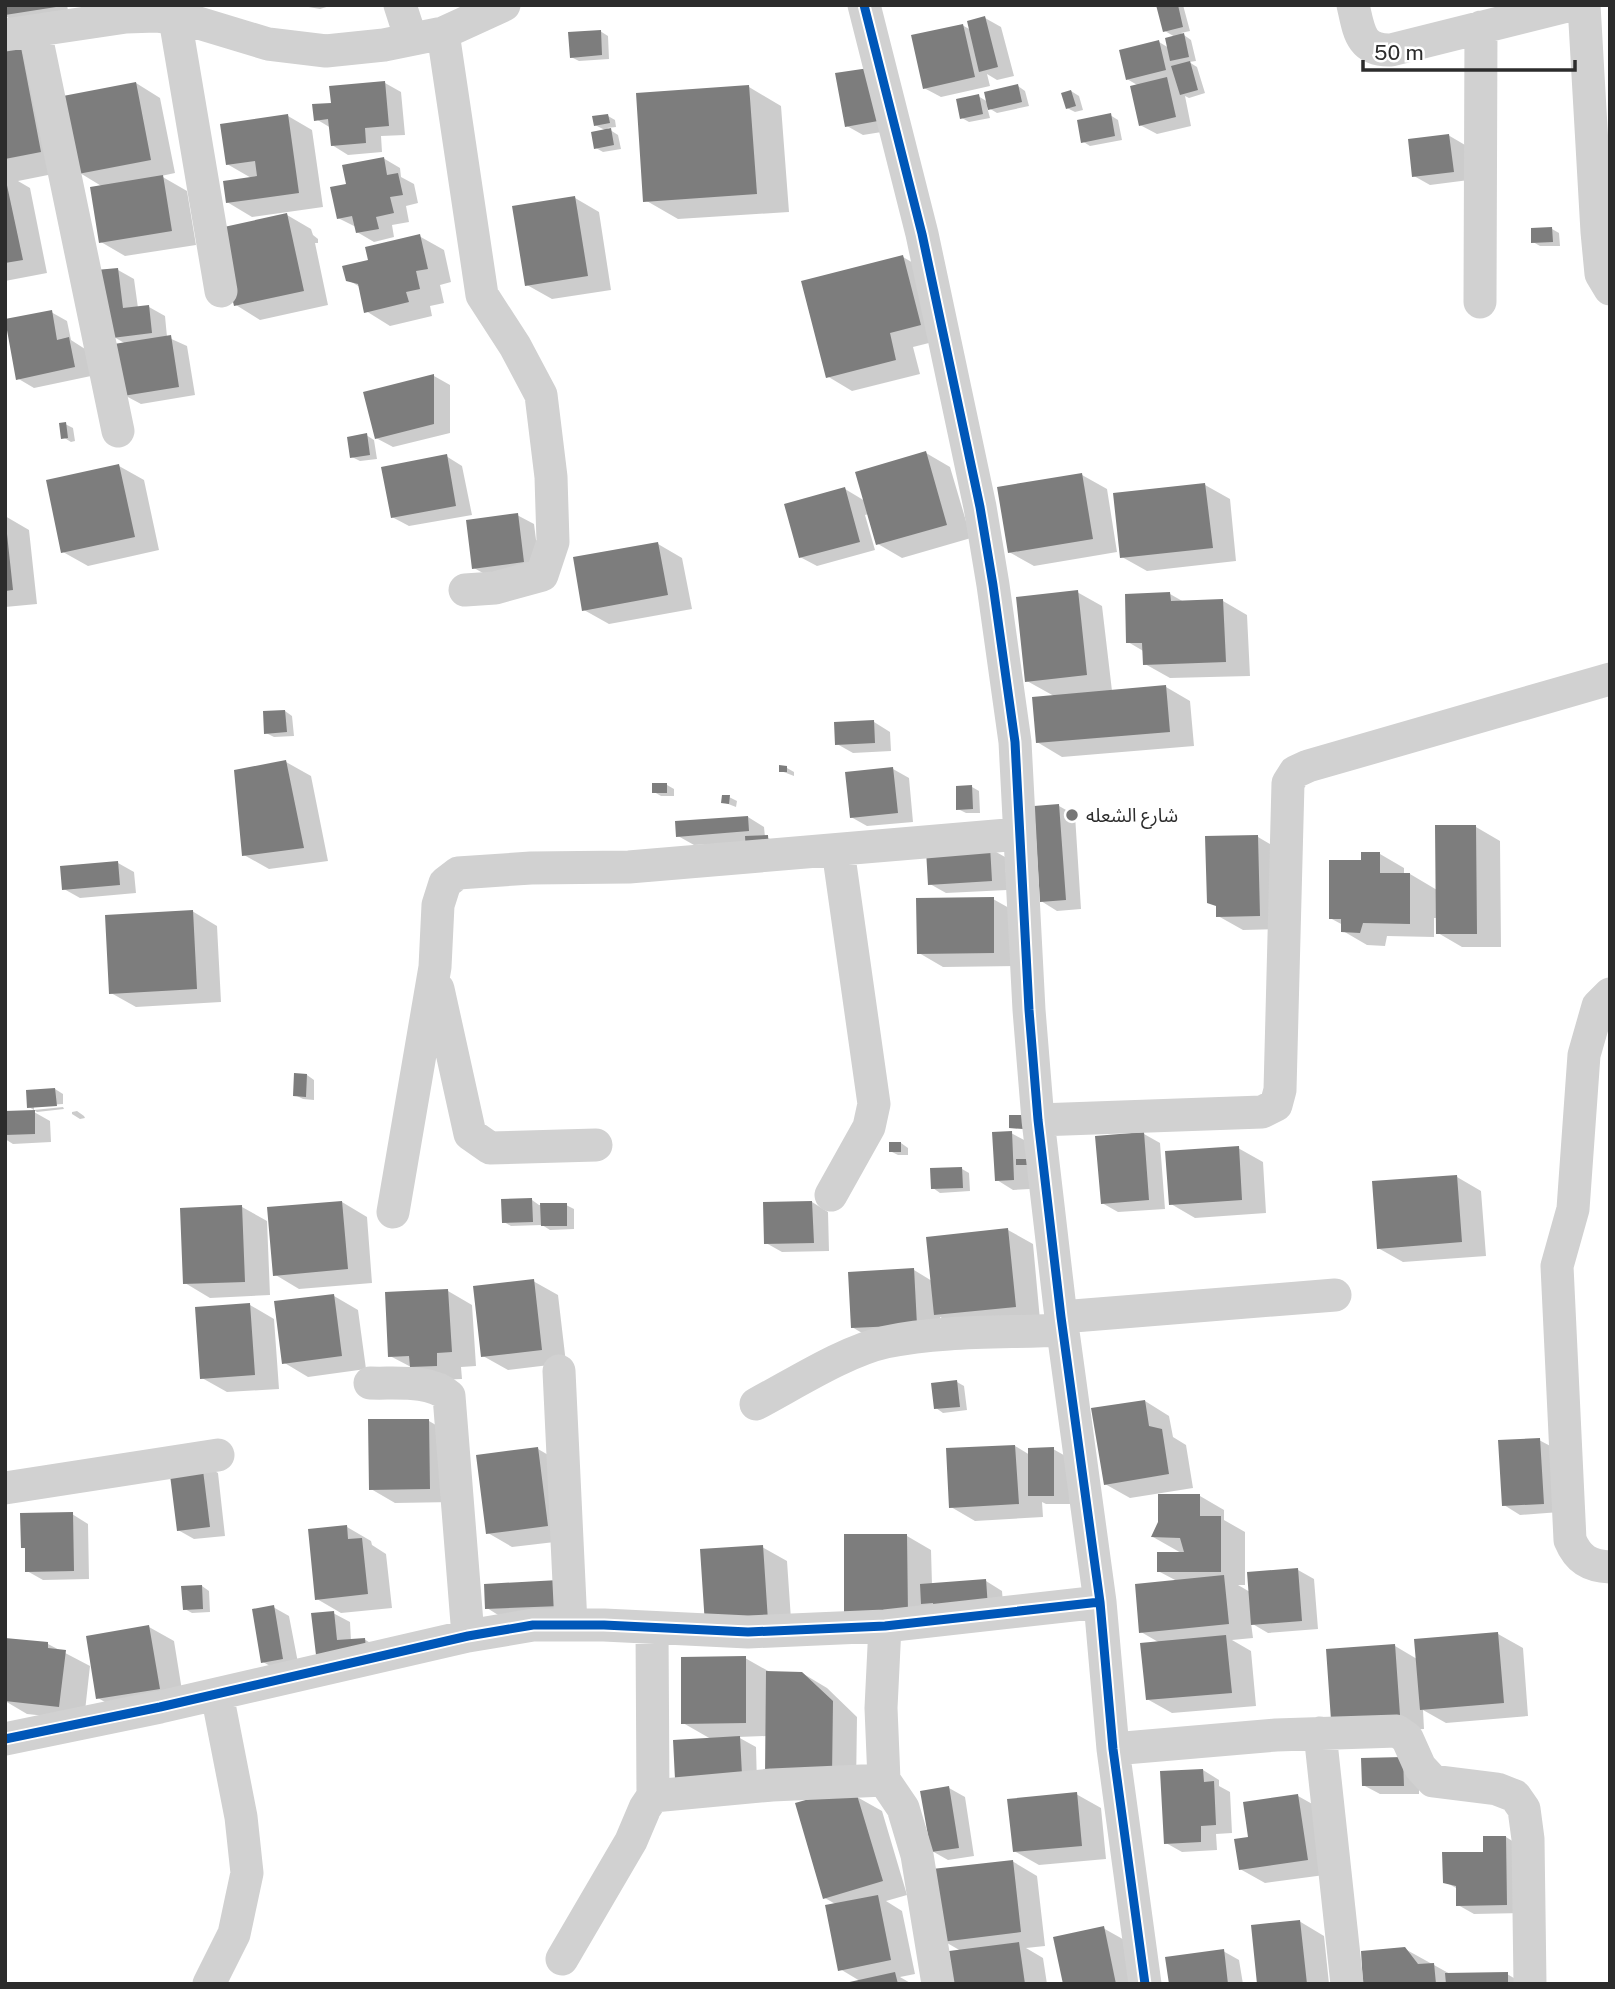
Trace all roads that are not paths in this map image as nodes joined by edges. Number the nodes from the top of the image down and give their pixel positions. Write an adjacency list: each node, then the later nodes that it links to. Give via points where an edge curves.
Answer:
1 (400, 5): 11 (street)
2 (504, 5): 10 (street)
3 (864, 5): 18 (street, via 922,234 980,507 1015,742)
4 (1353, 5): 8 (street, via 1364,42 1376,50)
5 (1571, 5): 8 (street)
6 (1584, 5): 12 (street, via 1597,232 1601,274)
7 (175, 19): 9 (street, via 126,17); 11 (street, via 268,44 326,51); 13 (street)
8 (1481, 27): 14 (street)
9 (20, 33): 15 (street)
10 (443, 33): 11 (street); 16 (street, via 482,295 541,395 552,490 554,542 542,575 495,588)
11 (411, 40)
12 (1610, 289)
13 (221, 290)
14 (1480, 302)
15 (118, 431)
16 (465, 590)
17 (1610, 679): 22 (street, via 1295,772 1288,783 1276,1105 1262,1112)
18 (1019, 834): 19 (street); 22 (street)
19 (838, 850): 20 (street, via 629,867 458,873 445,883 438,905); 24 (street, via 874,1104 869,1128)
20 (434, 972): 23 (street, via 470,1134 490,1148); 25 (street)
21 (1610, 994): 33 (street, via 1598,1006 1584,1055 1573,1209 1556,1266 1570,1540 1576,1554 1589,1564)
22 (1038, 1121): 27 (street)
23 (596, 1145)
24 (831, 1195)
25 (393, 1212)
26 (1335, 1295): 27 (street)
27 (1062, 1324): 30 (street, via 884,1342); 34 (street)
28 (559, 1371): 35 (street)
29 (370, 1383): 38 (street, via 418,1385 441,1389 449,1396)
30 (756, 1404)
31 (218, 1455): 32 (street)
32 (5, 1488)
33 (1610, 1567)
34 (1100, 1602): 36 (street); 42 (street)
35 (571, 1625): 37 (street); 38 (street, via 533,1625)
36 (885, 1626): 37 (street, via 748,1632); 43 (street)
37 (652, 1628): 44 (street)
38 (468, 1636): 39 (street)
39 (217, 1694): 41 (street); 46 (street, via 247,1873 234,1934)
40 (1320, 1733): 42 (street); 49 (street); 50 (street, via 1397,1731 1407,1738 1420,1767 1433,1781 1497,1789 1515,1796 1524,1809 1528,1839)
41 (5, 1739)
42 (1113, 1749): 48 (street)
43 (884, 1780): 44 (street); 47 (street, via 903,1808 917,1855)
44 (653, 1796): 45 (street)
45 (562, 1959)
46 (209, 1984)
47 (937, 1984)
48 (1145, 1984)
49 (1347, 1984)
50 (1530, 1984)

